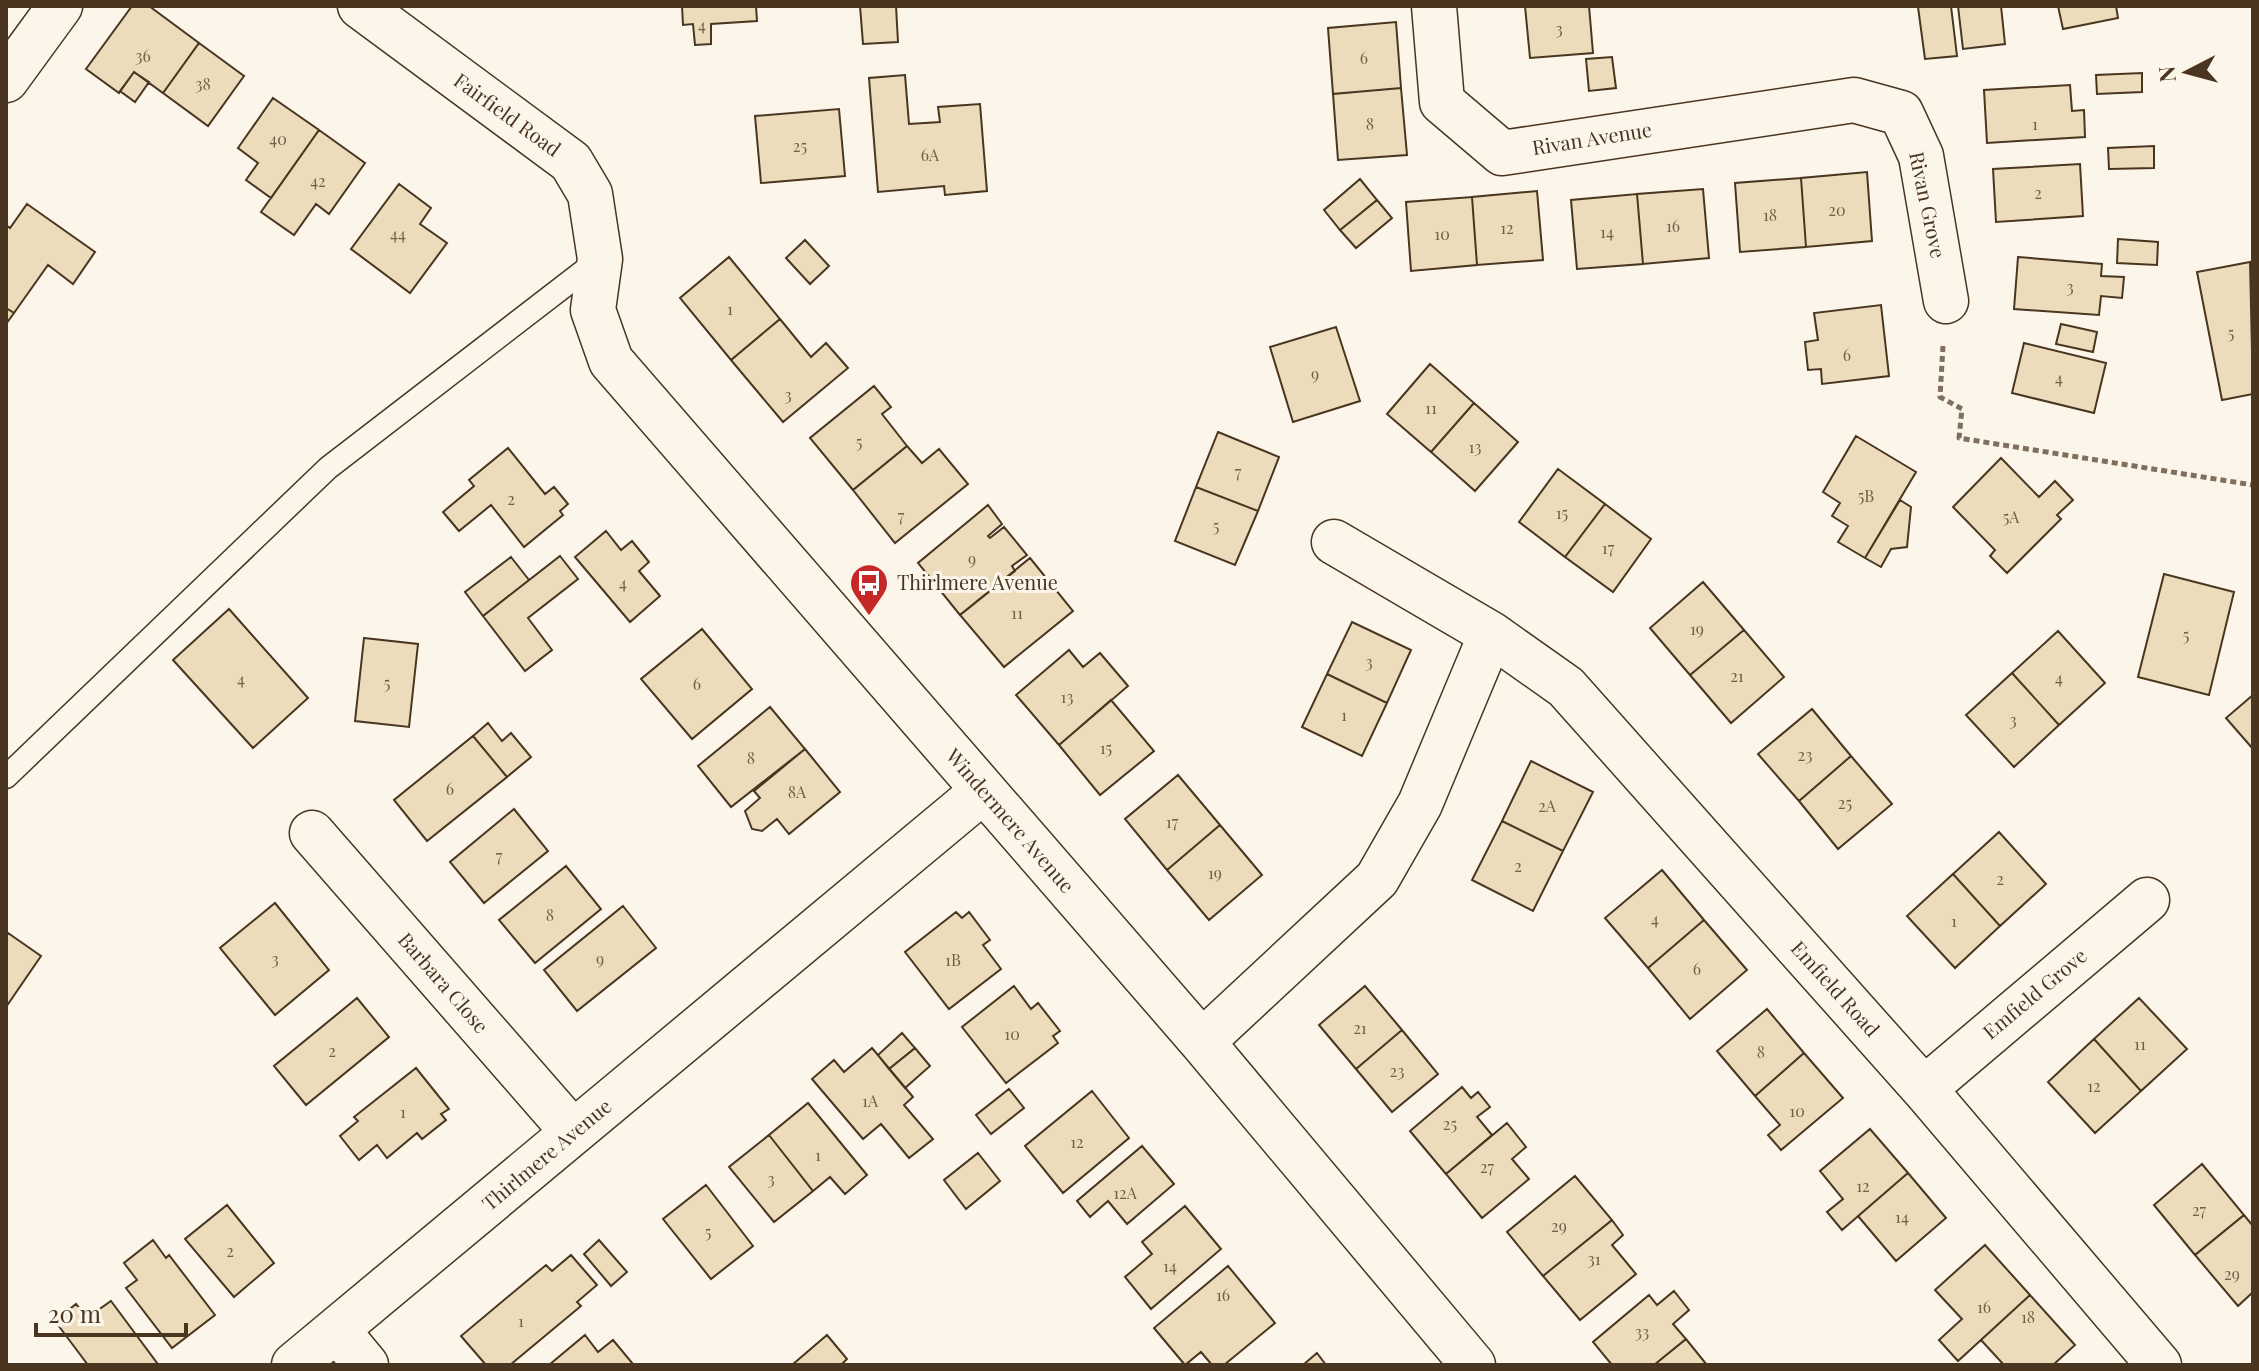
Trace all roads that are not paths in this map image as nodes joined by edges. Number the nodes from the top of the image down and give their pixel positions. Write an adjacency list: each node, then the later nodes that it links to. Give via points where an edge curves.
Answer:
1 (60, 6): 4 (street)
2 (360, 6): 6 (street, Fairfield Road, via 571,162 590,194)
3 (1434, 6): 5 (street, Rivan Avenue, via 1442,102 1502,153)
4 (6, 80)
5 (1854, 100): 7 (street, Rivan Grove, via 1901,113 1921,156)
6 (600, 259): 10 (lane, via 328,468); 11 (street, Windermere Avenue, via 593,310 611,361)
7 (1946, 301)
8 (1334, 542): 9 (street, Emfield Road)
9 (1491, 634): 14 (street, via 1420,804 1377,879); 15 (street, Emfield Road, via 1566,687)
10 (6, 777)
11 (983, 791): 14 (street, Windermere Avenue); 16 (street, Thirlmere Avenue)
12 (312, 833): 16 (street, Barbara Close)
13 (2147, 900): 15 (street, Emfield Grove)
14 (1202, 1042): 20 (street, Windermere Avenue)
15 (1924, 1089): 21 (street, Emfield Road)
16 (573, 1132): 17 (street, Thirlmere Avenue)
17 (337, 1330): 18 (street, Thirlmere Avenue); 19 (street)
18 (294, 1365)
19 (366, 1365)
20 (1473, 1365)
21 (2159, 1365)

